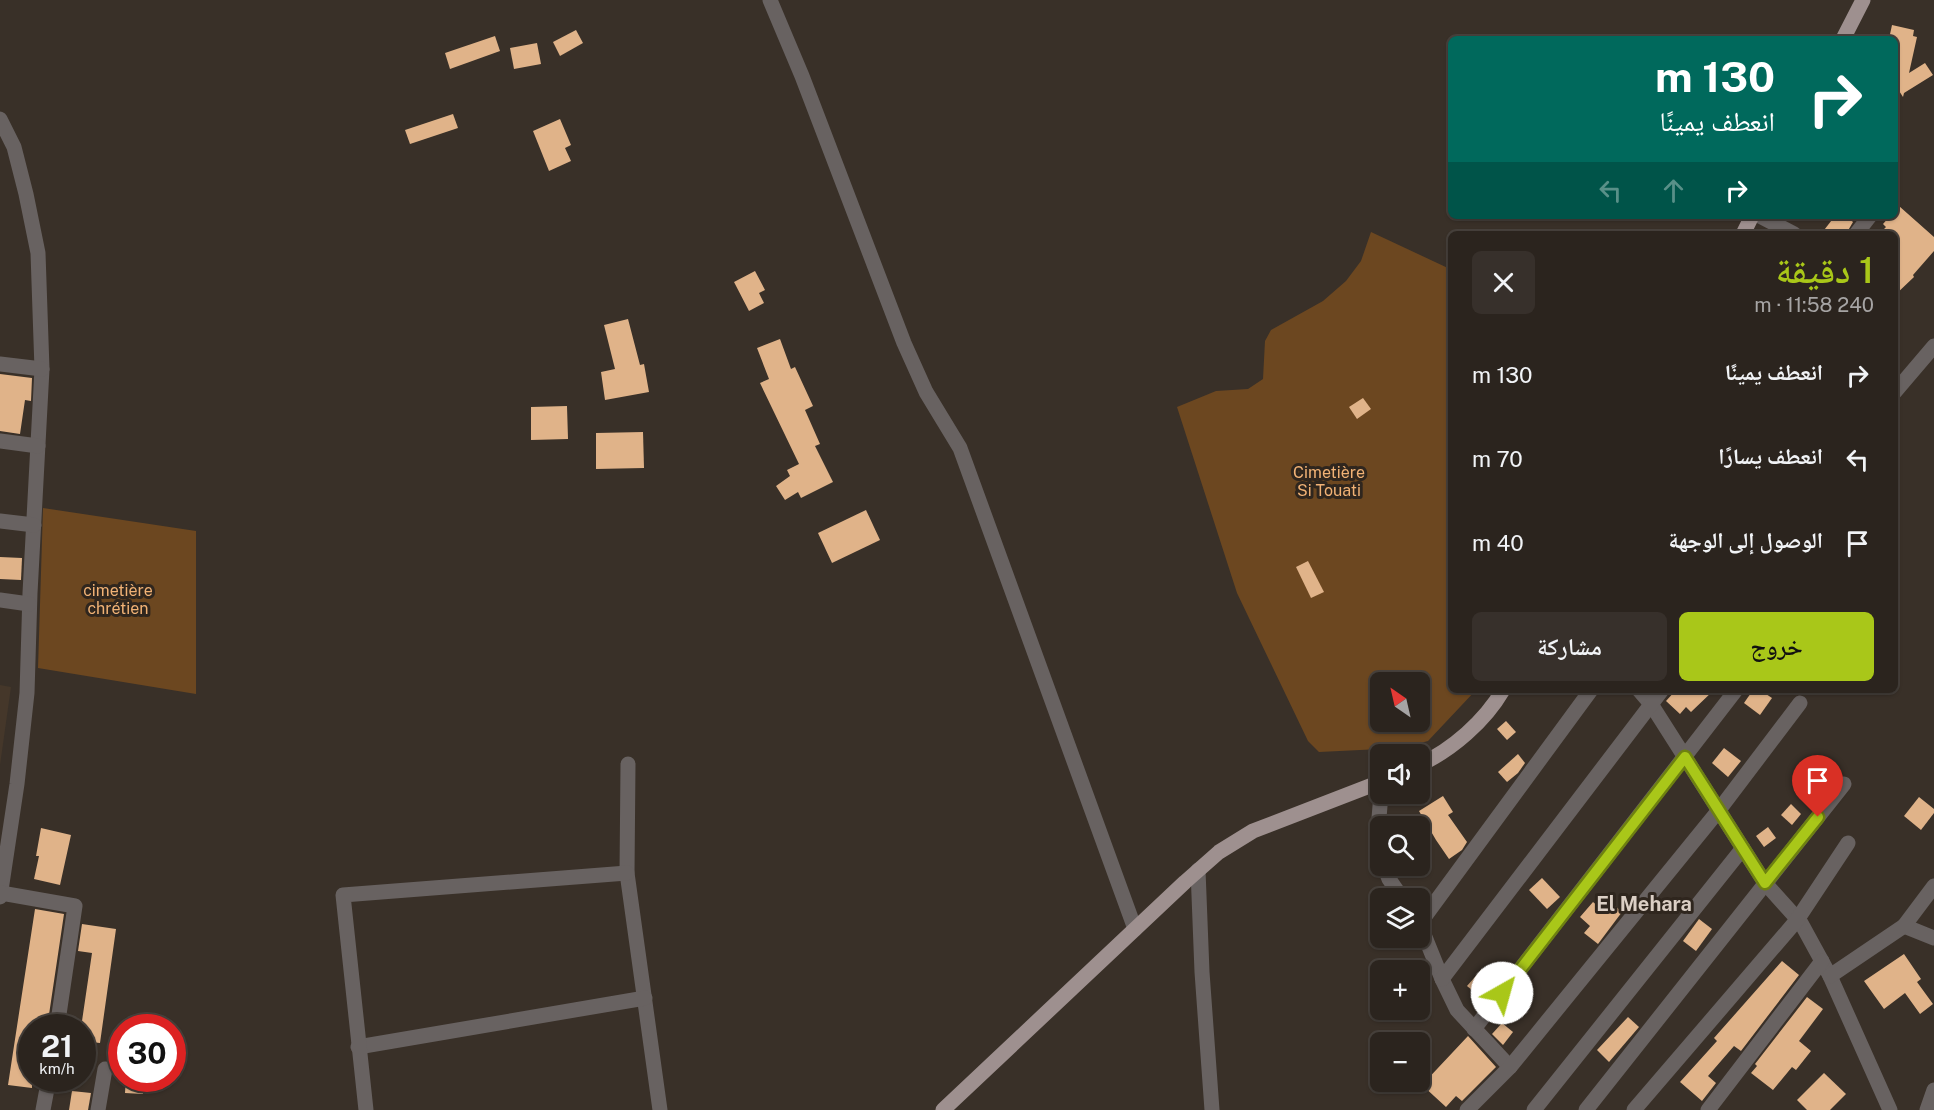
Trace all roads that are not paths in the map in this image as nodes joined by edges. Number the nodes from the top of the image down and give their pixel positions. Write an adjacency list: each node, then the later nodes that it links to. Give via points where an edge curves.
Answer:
1 (770, 0): 42 (street, via 904,344 926,392 960,448)
2 (1863, 0): 3 (main road)
3 (1845, 36)
4 (0, 119): 11 (street, via 14,147 38,253)
5 (1766, 219): 7 (street)
6 (1868, 219): 8 (street)
7 (1788, 231)
8 (1858, 231)
9 (1934, 346): 12 (street)
10 (0, 364): 11 (street)
11 (42, 369): 14 (street)
12 (1898, 388)
13 (0, 441): 14 (street)
14 (38, 446): 16 (street)
15 (0, 520): 16 (street)
16 (33, 525): 18 (street)
17 (0, 600): 18 (street)
18 (30, 604): 38 (street, via 27,693)
19 (1501, 693): 27 (main road, via 1468,733)
20 (1589, 693): 39 (street)
21 (1642, 693): 25 (street)
22 (1660, 693): 25 (street)
23 (1734, 693): 26 (street)
24 (1800, 703): 31 (street)
25 (1651, 704): 26 (street); 47 (street)
26 (1685, 757): 31 (street); 50 (street)
27 (1430, 759)
28 (628, 764): 35 (street)
29 (1844, 784): 36 (street)
30 (1370, 786): 34 (main road, via 1253,831)
31 (1719, 810): 33 (street); 52 (street)
32 (1848, 843): 40 (street)
33 (1743, 848): 36 (street); 63 (street)
34 (1198, 870): 42 (main road); 61 (street)
35 (627, 873): 48 (street); 51 (street, via 344,895)
36 (1765, 883): 40 (street); 64 (street)
37 (1934, 886): 41 (street)
38 (0, 895): 49 (street, via 75,906)
39 (1430, 907)
40 (1797, 920): 45 (street); 65 (street)
41 (1904, 926): 43 (street); 46 (street)
42 (1135, 929): 60 (main road)
43 (1934, 938)
44 (1429, 948): 47 (street)
45 (1822, 961): 46 (street); 66 (street)
46 (1830, 976): 67 (street)
47 (1442, 979): 50 (street, via 1457,1010)
48 (645, 999): 51 (street); 59 (street)
49 (59, 1014)
50 (1474, 1029): 52 (street)
51 (358, 1047): 58 (street)
52 (1510, 1067): 62 (street)
53 (105, 1069): 57 (street)
54 (1934, 1090): 68 (street)
55 (46, 1092): 56 (street)
56 (43, 1110)
57 (99, 1110)
58 (366, 1110)
59 (660, 1110)
60 (943, 1110)
61 (1212, 1110)
62 (1467, 1110)
63 (1533, 1110)
64 (1586, 1110)
65 (1634, 1110)
66 (1708, 1110)
67 (1890, 1110)
68 (1927, 1110)

